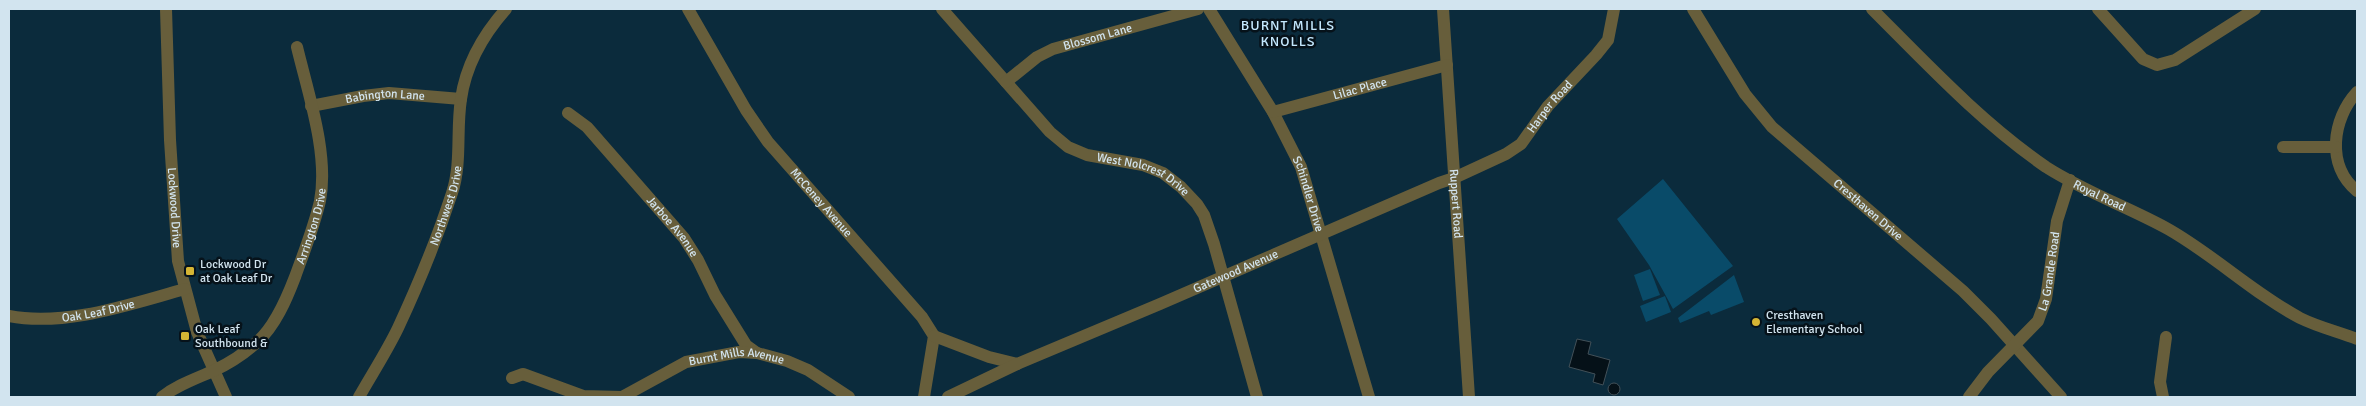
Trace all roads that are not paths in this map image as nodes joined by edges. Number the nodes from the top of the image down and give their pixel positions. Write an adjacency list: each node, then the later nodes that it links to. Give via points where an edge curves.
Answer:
1 (166, 9): 28 (street, Lockwood Drive, via 173,194 178,261)
2 (506, 9): 17 (street, Northwest Drive, via 480,44 470,64)
3 (688, 9): 30 (street, McCeney Avenue, via 768,142 891,279)
4 (942, 9): 15 (street, West Nolcrest Drive)
5 (1198, 9): 15 (street, Blossom Lane, via 1052,49)
6 (1209, 9): 19 (street, Schindler Drive)
7 (1443, 9): 14 (street, Ruppert Road)
8 (1614, 9): 23 (street, Harper Road, via 1608,40 1548,106 1521,144)
9 (1693, 9): 33 (street, Cresthaven Drive, via 1745,94 1772,128 1963,291)
10 (1872, 9): 24 (street, Royal Road, via 1969,106 2011,141)
11 (2098, 9): 12 (street, via 2143,59 2157,65 2175,60)
12 (2255, 9)
13 (297, 47): 18 (street, Arrington Drive)
14 (1447, 65): 19 (street, Lilac Place); 23 (street, Ruppert Road)
15 (1006, 82): 27 (street, West Nolcrest Drive, via 1050,132 1068,147 1087,155 1143,164 1181,187 1204,215)
16 (2357, 92): 22 (street, via 2340,116)
17 (461, 99): 18 (street, Babington Lane, via 389,93); 40 (street, Northwest Drive, via 458,165 452,191 398,328)
18 (311, 106): 36 (street, Arrington Drive, via 319,145 320,200 292,285 271,326 259,341)
19 (1273, 112): 26 (street, Schindler Drive, via 1301,167)
20 (568, 113): 34 (street, Jarboe Avenue, via 587,127 684,238 746,345)
21 (2283, 147): 22 (street)
22 (2336, 147): 25 (street, via 2340,166)
23 (1454, 178): 26 (street, Gatewood Avenue); 47 (street, Ruppert Road)
24 (2070, 180): 32 (street, Royal Road, via 2169,229 2301,318); 33 (street, La Grande Road, via 2057,221 2041,314 2034,327)
25 (2357, 191)
26 (1321, 235): 27 (street, Gatewood Avenue); 46 (street, Schindler Drive)
27 (1222, 277): 35 (street, Gatewood Avenue); 45 (street, West Nolcrest Drive)
28 (185, 289): 29 (street, Oak Leaf Drive, via 60,319 27,320); 36 (street, Lockwood Drive, via 197,332)
29 (9, 316)
30 (934, 336): 35 (street); 43 (street)
31 (2166, 337): 50 (street, via 2160,382)
32 (2357, 339)
33 (2015, 345): 48 (street, La Grande Road); 49 (street, Cresthaven Drive)
34 (757, 353): 41 (street, Burnt Mills Avenue, via 739,352 686,362); 42 (street, Burnt Mills Avenue, via 808,370)
35 (1017, 364): 44 (street, Gatewood Avenue)
36 (214, 370): 38 (street, Arrington Drive); 39 (street, Lockwood Drive)
37 (512, 378): 41 (street, via 523,374 583,396)
38 (162, 397)
39 (226, 397)
40 (359, 397)
41 (622, 397)
42 (849, 397)
43 (924, 397)
44 (948, 397)
45 (1257, 397)
46 (1369, 397)
47 (1469, 397)
48 (1969, 397)
49 (2061, 397)
50 (2163, 397)

